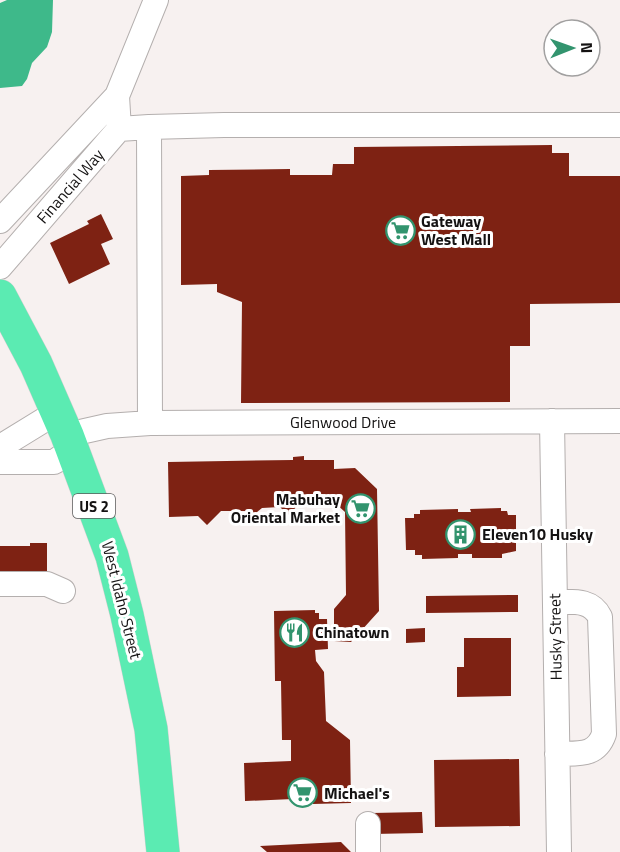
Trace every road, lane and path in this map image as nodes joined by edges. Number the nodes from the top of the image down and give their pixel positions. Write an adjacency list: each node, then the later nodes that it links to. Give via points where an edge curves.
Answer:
1 (156, 0): 2 (street, Financial Way)
2 (117, 96): 5 (street, Financial Way); 6 (street, Financial Way)
3 (620, 125): 4 (street)
4 (149, 128): 5 (street); 11 (street)
5 (119, 129): 7 (street, Financial Way)
6 (0, 221)
7 (0, 267)
8 (0, 296): 12 (highway, West Idaho Street / US 2)
9 (620, 421): 10 (street, Glenwood Drive)
10 (552, 422): 11 (street, Glenwood Drive); 17 (street, Husky Street)
11 (150, 423): 12 (street, Glenwood Drive)
12 (66, 432): 13 (street); 14 (street, via 54,462); 20 (highway, West Idaho Street / US 2, via 104,532 127,615 151,729)
13 (0, 447)
14 (0, 462)
15 (0, 584): 16 (street, via 47,584)
16 (63, 591)
17 (555, 602): 18 (street, Husky Street); 18 (street, via 583,603 600,617 604,734 601,743 587,752)
18 (557, 754): 22 (street, Husky Street)
19 (368, 824): 21 (street)
20 (163, 852)
21 (368, 852)
22 (559, 852)

